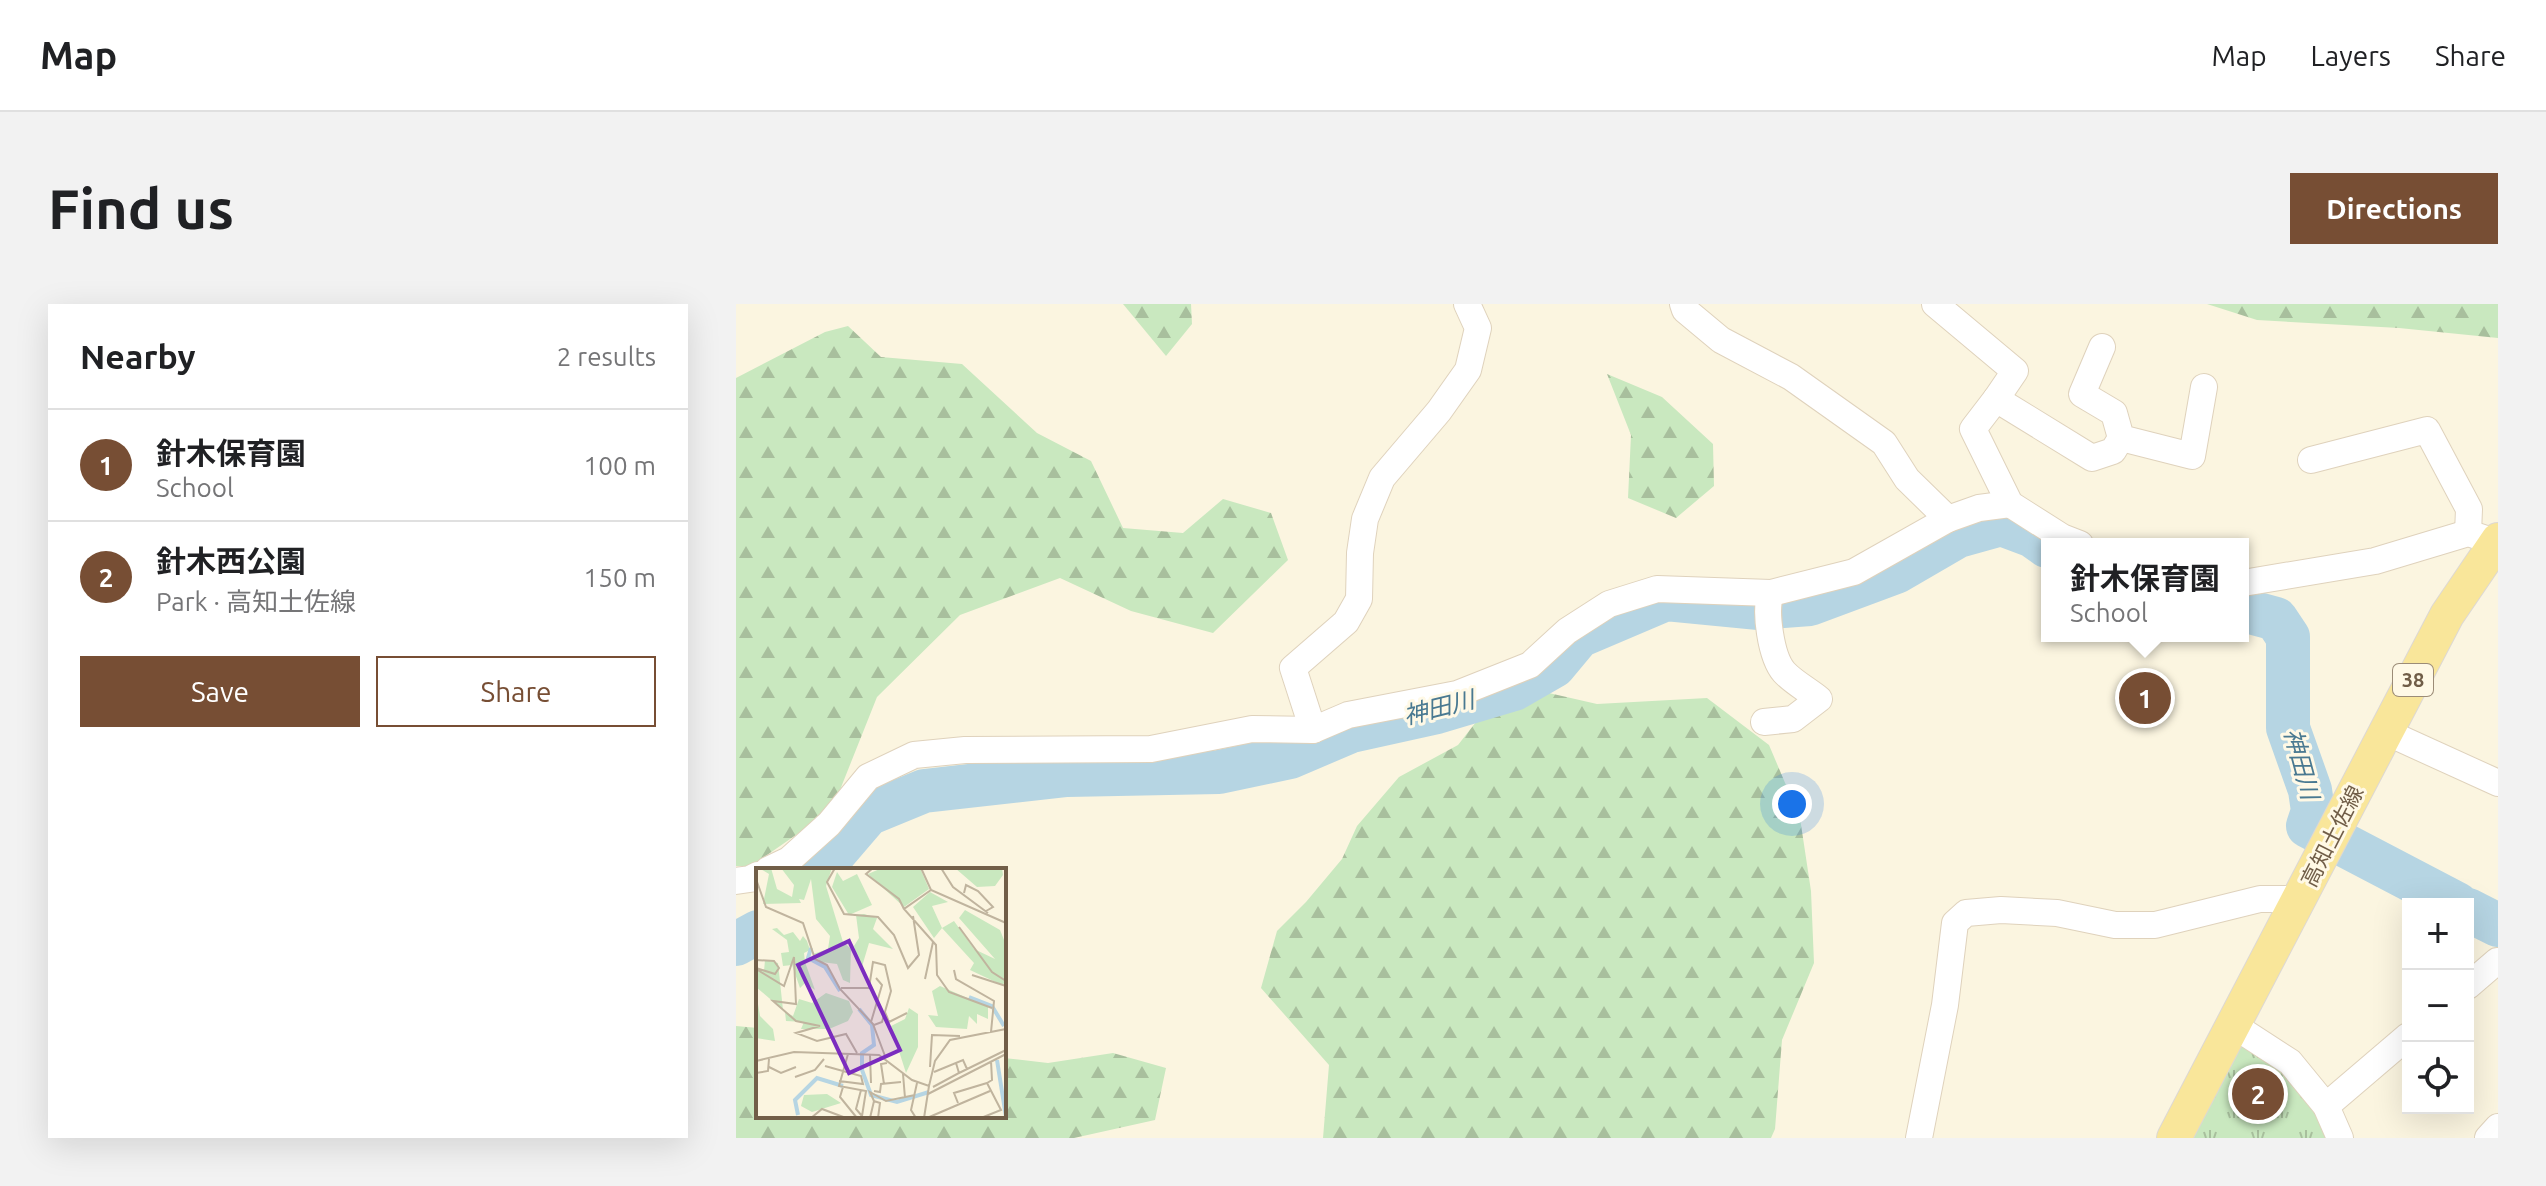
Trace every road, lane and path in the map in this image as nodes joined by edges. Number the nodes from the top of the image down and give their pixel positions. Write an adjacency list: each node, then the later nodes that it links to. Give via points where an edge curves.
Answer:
1 (1467, 304): 16 (street, via 1478,328 1468,370 1382,478 1365,519 1359,599 1346,622 1293,668)
2 (1683, 304): 10 (street, via 1721,340 1791,377 1884,443 1907,479)
3 (1935, 304): 6 (street, via 2015,371)
4 (2102, 347): 7 (street, via 2082,394 2114,413)
5 (2204, 387): 7 (street, via 2192,456)
6 (1996, 399): 7 (street, via 2092,458 2113,451); 9 (street, via 1973,429)
7 (2121, 438)
8 (2311, 460): 12 (street, via 2427,430)
9 (2010, 504): 10 (street); 11 (street)
10 (1948, 519): 14 (street, via 1854,572)
11 (2065, 538)
12 (2487, 538): 13 (street); 17 (main road, 高知土佐線 / 38)
13 (2249, 582)
14 (1771, 593): 15 (street, via 1772,645 1783,671 1819,699 1793,719); 16 (street, via 1657,589 1609,604 1567,631 1530,665 1457,694 1348,715)
15 (1764, 722)
16 (1313, 730): 19 (street, via 1252,729 1151,749 914,755 868,777 829,824)
17 (2386, 732): 18 (street); 22 (main road, 高知土佐線 / 38)
18 (2498, 783)
19 (772, 868)
20 (756, 876): 21 (street)
21 (736, 881)
22 (2299, 899): 25 (main road, 高知土佐線 / 38); 29 (street, via 2260,899 2155,925 2115,925 2057,913 1966,913 1955,923)
23 (2497, 961): 24 (street)
24 (2474, 981)
25 (2233, 1025): 27 (street, via 2290,1062); 30 (main road, 高知土佐線 / 38)
26 (2402, 1041): 27 (street)
27 (2326, 1106): 31 (street)
28 (2498, 1127): 32 (street)
29 (1919, 1138)
30 (2174, 1138)
31 (2340, 1138)
32 (2488, 1138)

